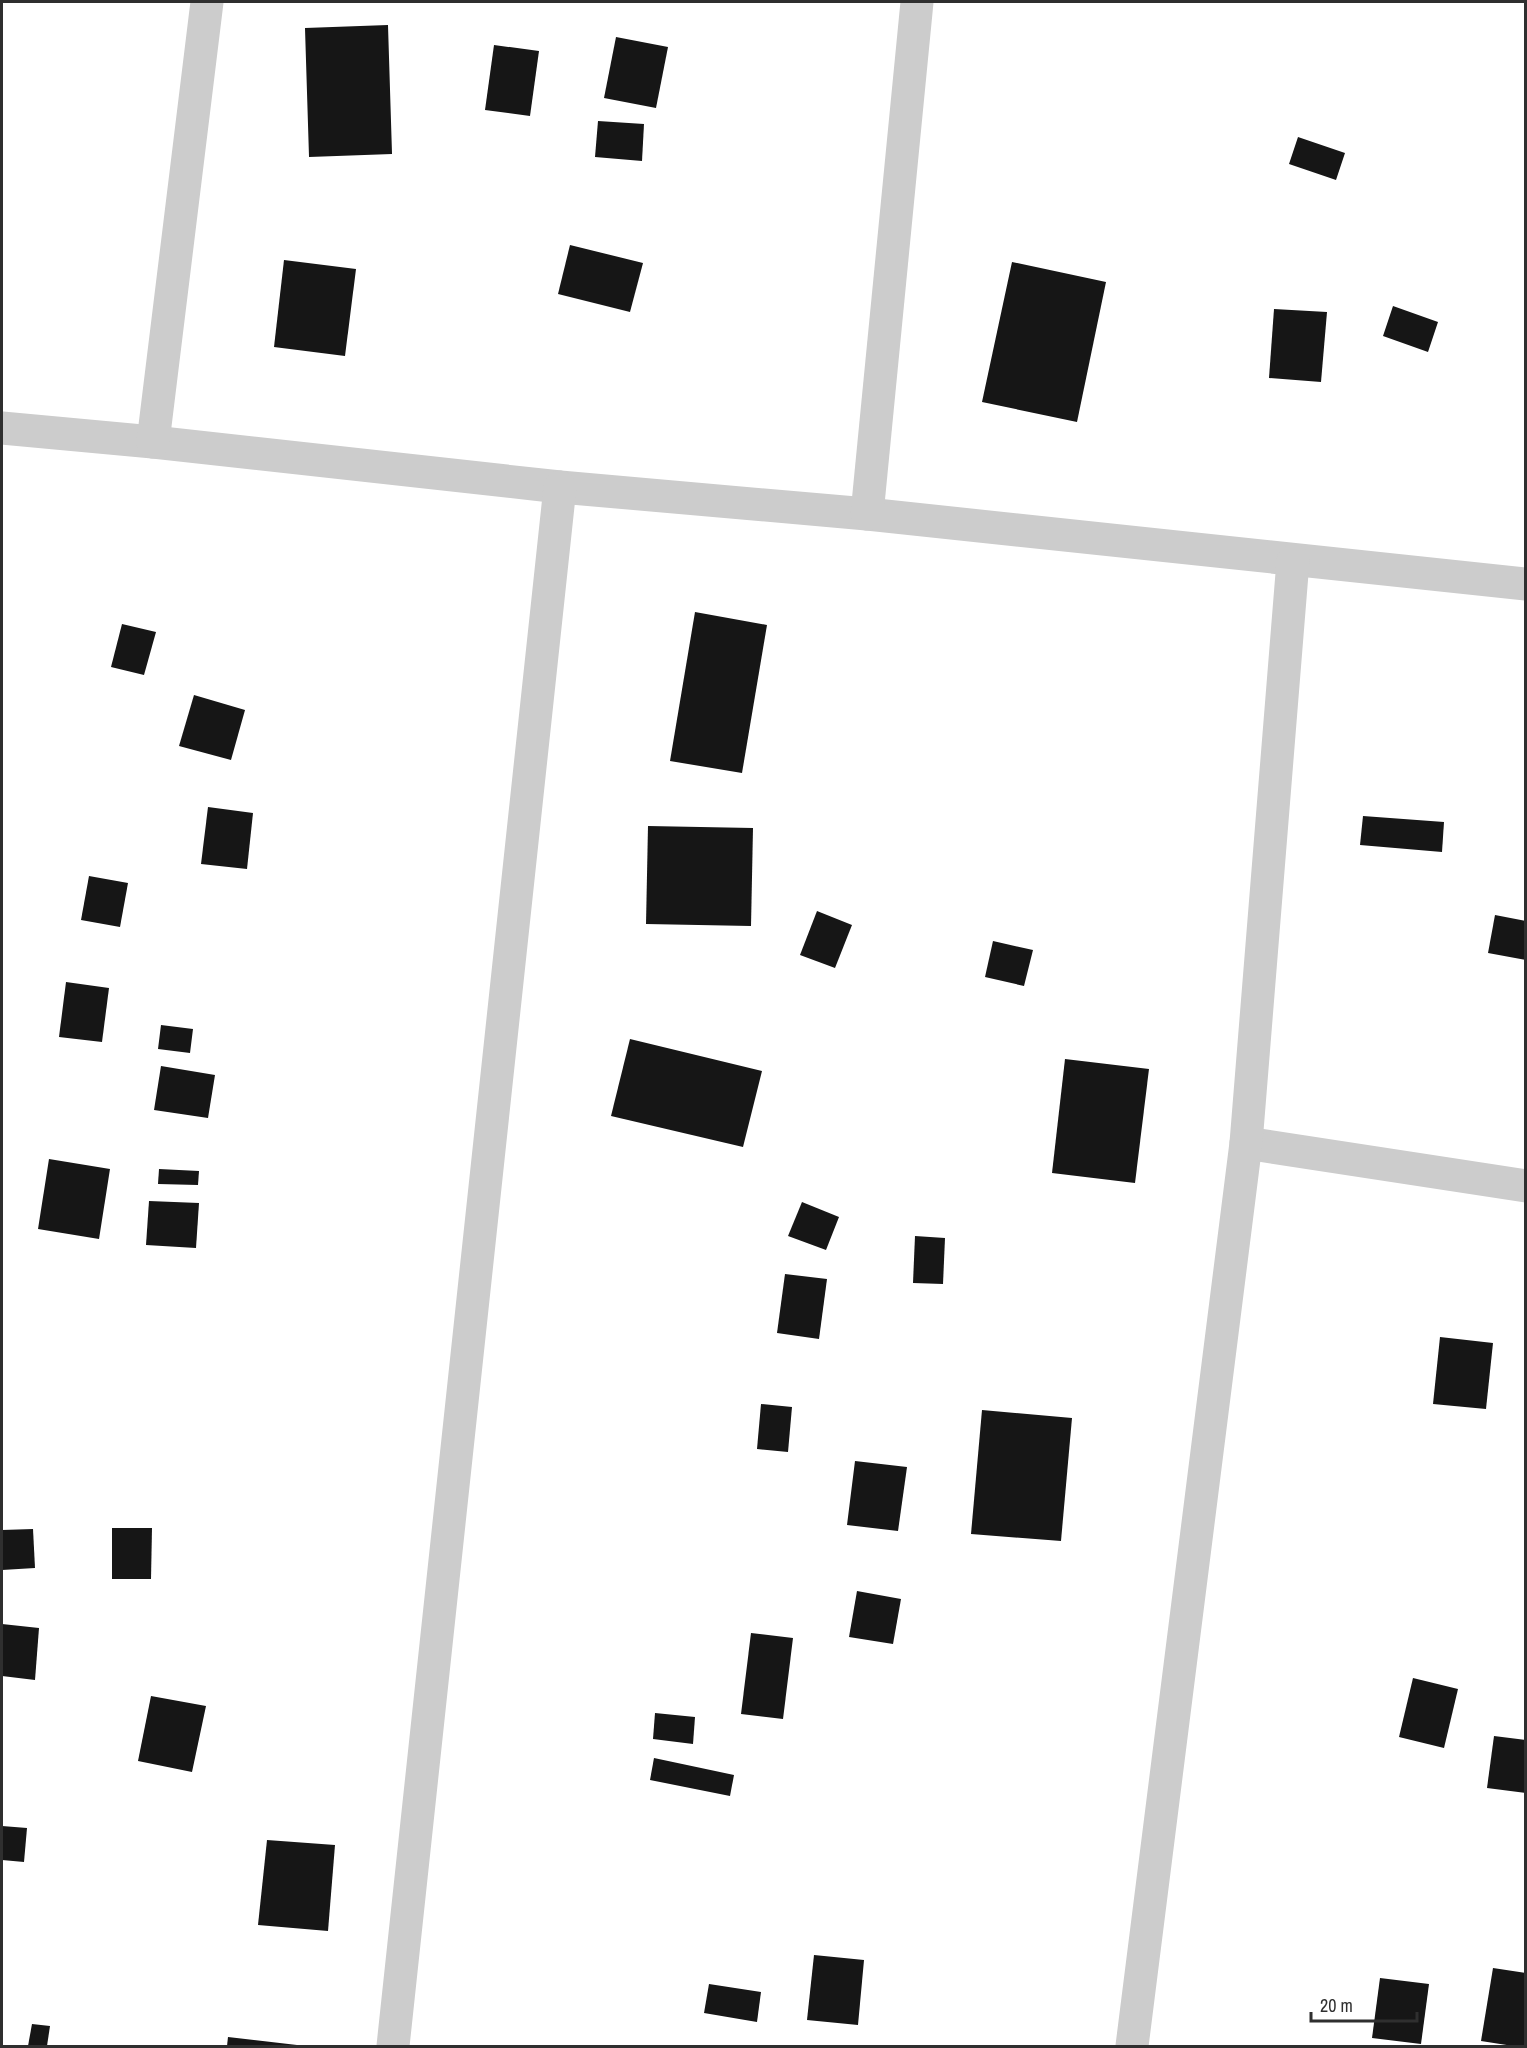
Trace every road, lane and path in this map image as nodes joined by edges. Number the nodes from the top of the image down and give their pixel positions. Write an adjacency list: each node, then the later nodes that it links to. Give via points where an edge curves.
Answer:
1 (207, 2): 4 (street)
2 (916, 2): 6 (street)
3 (2, 429): 4 (street)
4 (153, 442): 5 (street)
5 (560, 487): 6 (street); 11 (street)
6 (867, 513): 7 (street)
7 (1293, 561): 8 (street); 9 (street)
8 (1526, 584)
9 (1246, 1143): 10 (street); 12 (street)
10 (1526, 1186)
11 (393, 2046)
12 (1132, 2046)

